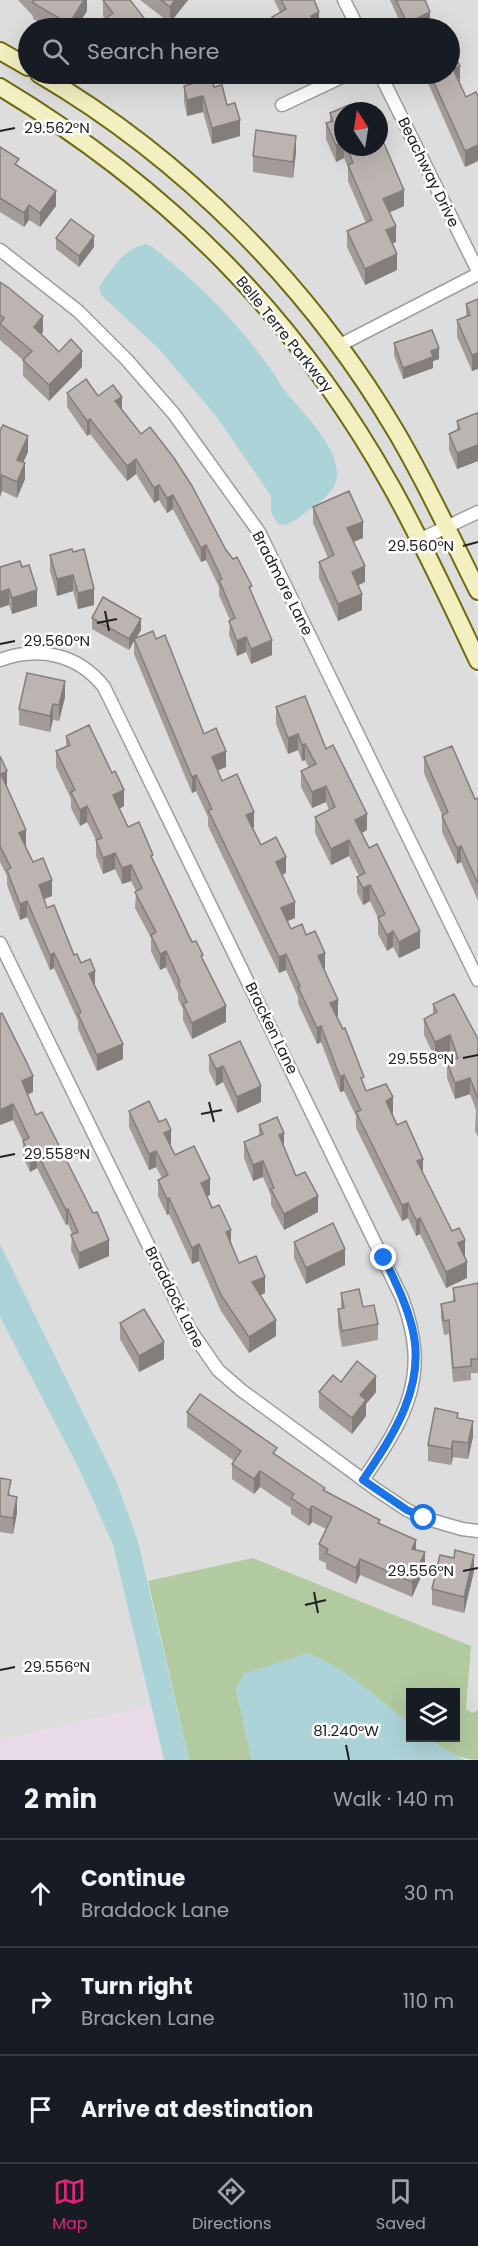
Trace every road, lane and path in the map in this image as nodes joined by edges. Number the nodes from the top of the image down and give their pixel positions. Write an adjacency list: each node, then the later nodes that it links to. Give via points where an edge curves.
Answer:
1 (344, 0): 2 (street)
2 (353, 18)
3 (0, 51): 4 (main road)
4 (18, 61)
5 (54, 84): 12 (main road, via 111,121 207,199 266,258)
6 (327, 84): 9 (street)
7 (385, 84): 11 (street, Beachway Drive)
8 (0, 87): 15 (main road, Belle Terre Parkway, via 62,125 136,179 188,225 256,295 336,398 391,486)
9 (282, 105)
10 (0, 250): 20 (street, Bradmore Lane, via 78,312 127,360 174,414 259,532)
11 (478, 272): 12 (street, Beachway Drive)
12 (338, 346): 14 (main road, via 394,429)
13 (478, 512): 14 (street)
14 (446, 526): 15 (street); 16 (main road)
15 (419, 540): 18 (main road, Belle Terre Parkway)
16 (478, 591)
17 (0, 660): 21 (street, Bracken Lane, via 33,652 60,656 87,669 104,687 399,1290 415,1342 412,1384 399,1423)
18 (478, 661)
19 (0, 943): 21 (street, Braddock Lane, via 204,1352 241,1390)
20 (478, 980)
21 (363, 1480): 22 (street, Braddock Lane, via 416,1514)
22 (478, 1531)

